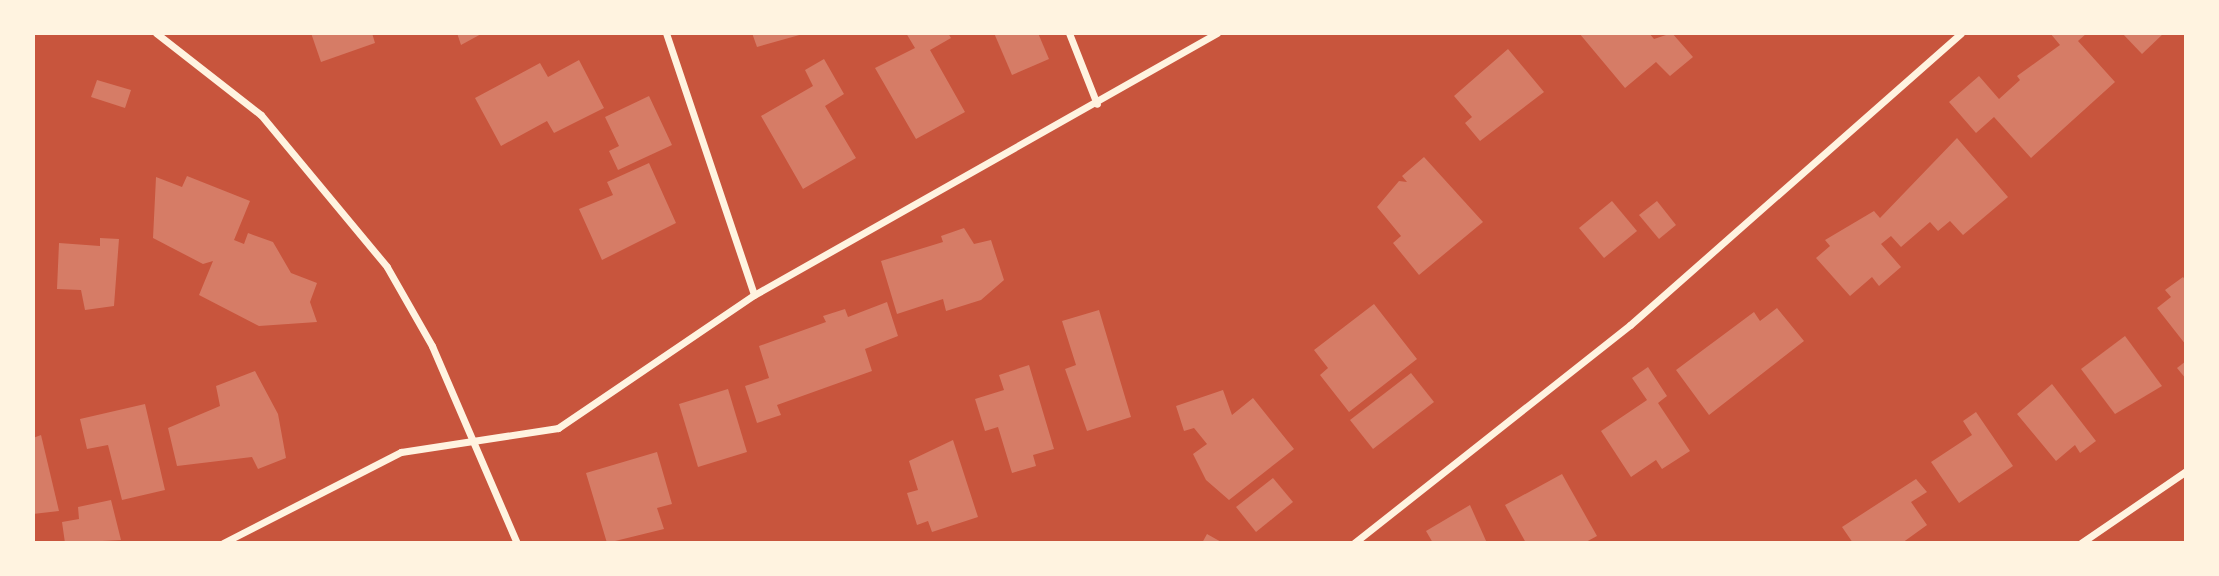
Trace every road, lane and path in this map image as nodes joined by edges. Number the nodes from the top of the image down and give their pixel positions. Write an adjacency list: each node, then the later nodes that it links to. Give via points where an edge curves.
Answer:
1 (156, 33): 8 (street, via 261,116 330,191 387,267)
2 (666, 33): 7 (street)
3 (1069, 33): 6 (street)
4 (1217, 33): 6 (street)
5 (1961, 33): 12 (street, via 1630,325)
6 (1097, 104): 7 (street)
7 (754, 295): 8 (street, via 558,428)
8 (475, 440): 10 (street, via 401,452); 11 (street)
9 (2186, 471): 13 (street)
10 (223, 543)
11 (517, 543)
12 (1354, 543)
13 (2081, 543)

